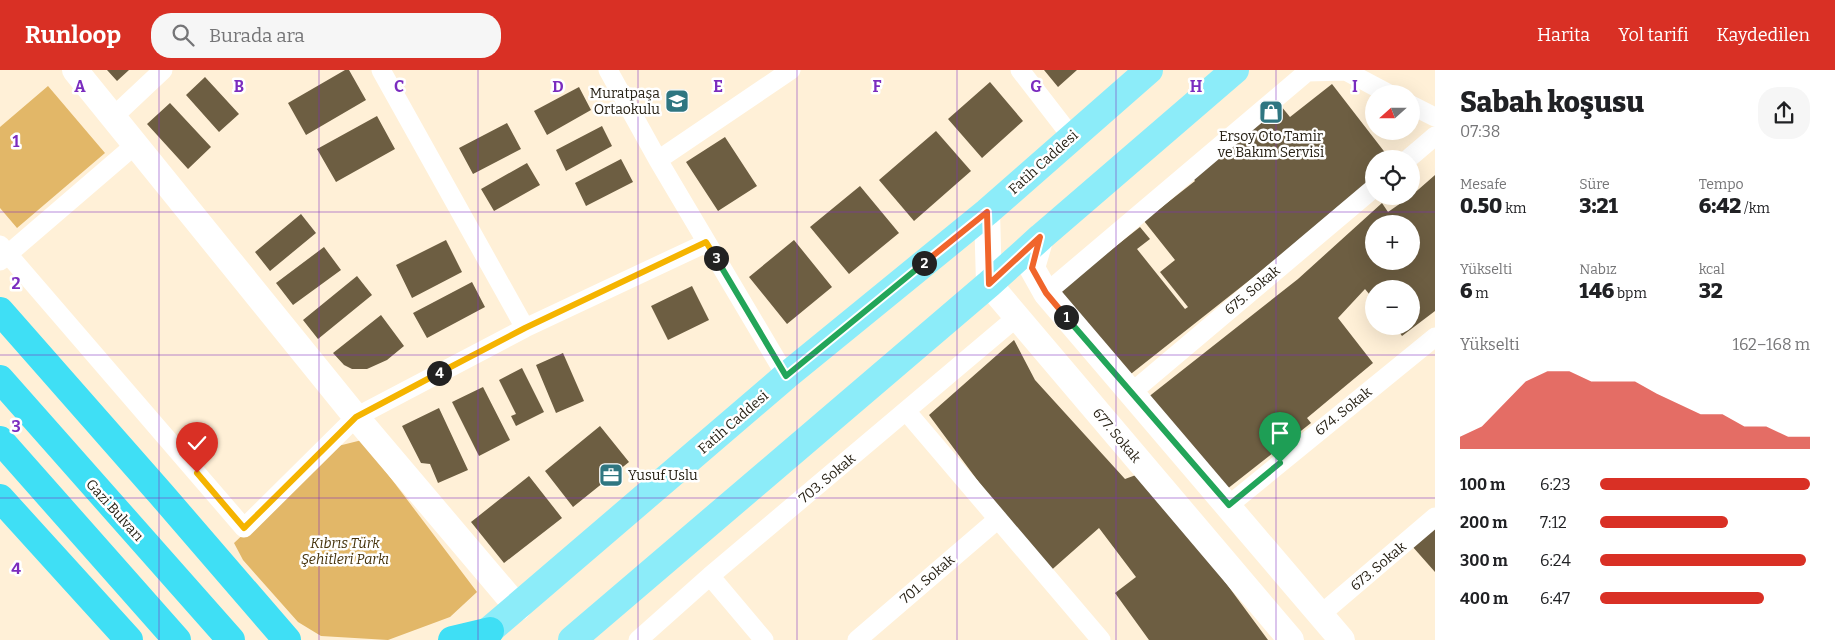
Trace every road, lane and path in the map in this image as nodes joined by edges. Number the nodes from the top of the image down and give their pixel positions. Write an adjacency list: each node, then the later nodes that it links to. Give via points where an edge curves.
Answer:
1 (75, 70): 11 (street)
2 (163, 70): 11 (street)
3 (381, 70): 27 (street)
4 (608, 70): 17 (street)
5 (791, 70): 17 (street)
6 (1020, 70): 13 (street)
7 (1149, 70): 13 (main road, Fatih Caddesi)
8 (1235, 70): 20 (main road)
9 (1373, 85): 24 (street, via 1346,71 1307,72)
10 (1420, 110): 12 (street)
11 (112, 118): 15 (street)
12 (1435, 118)
13 (1071, 136): 19 (main road, Fatih Caddesi)
14 (1435, 136): 16 (street)
15 (135, 145): 22 (street); 33 (street)
16 (1419, 150)
17 (658, 160): 21 (street)
18 (1365, 196): 31 (street, 675. Sokak)
19 (987, 212): 23 (street); 29 (main road, Fatih Caddesi)
20 (1040, 237): 23 (main road); 24 (street, via 1032,268)
21 (706, 242): 27 (street); 29 (street)
22 (3, 254): 33 (street, via 244,528)
23 (989, 284): 26 (street, 677. Sokak); 49 (main road)
24 (1046, 293): 31 (street)
25 (0, 311): 43 (highway)
26 (1017, 317): 32 (street, 703. Sokak); 53 (street, 677. Sokak)
27 (525, 328): 33 (street)
28 (1435, 337): 36 (street, 674. Sokak)
29 (786, 376): 40 (main road, Fatih Caddesi)
30 (0, 380): 47 (highway, Gazi Bulvarı)
31 (1131, 393): 36 (street)
32 (906, 411): 38 (street); 39 (street, 703. Sokak)
33 (356, 417): 40 (street)
34 (0, 440): 46 (highway)
35 (0, 498): 45 (highway)
36 (1229, 505): 41 (street)
37 (1435, 517): 41 (street, 673. Sokak)
38 (998, 519): 44 (street); 52 (street, 701. Sokak)
39 (710, 576): 50 (street, 703. Sokak); 51 (street)
40 (518, 608): 42 (main road, Fatih Caddesi)
41 (1320, 615): 54 (street)
42 (484, 635): 48 (highway)
43 (287, 637)
44 (1099, 639)
45 (128, 640)
46 (177, 640)
47 (231, 640)
48 (452, 640)
49 (572, 640)
50 (638, 640)
51 (764, 640)
52 (857, 640)
53 (1291, 640)
54 (1342, 640)

